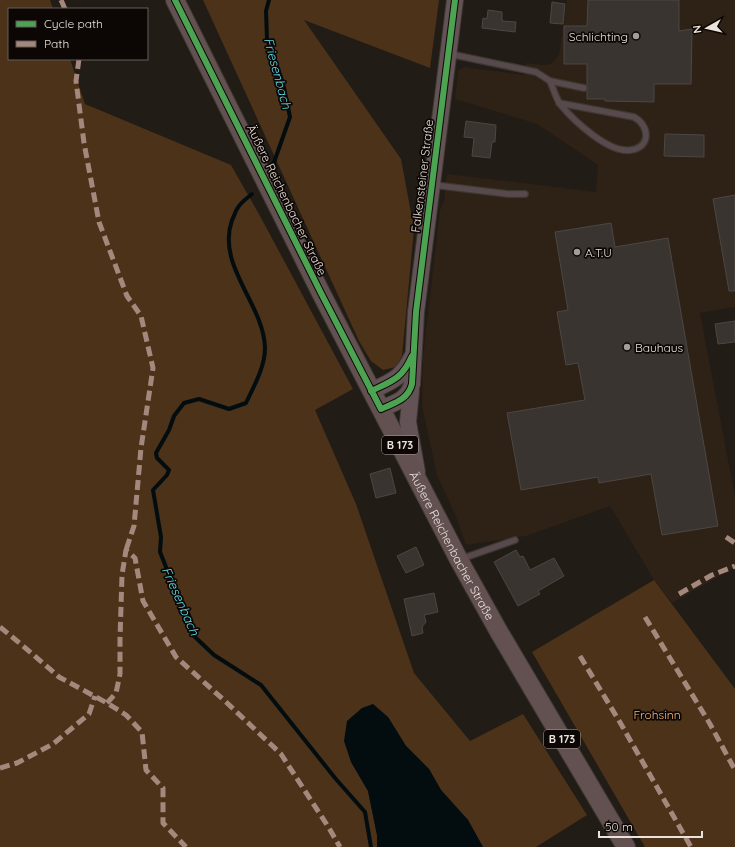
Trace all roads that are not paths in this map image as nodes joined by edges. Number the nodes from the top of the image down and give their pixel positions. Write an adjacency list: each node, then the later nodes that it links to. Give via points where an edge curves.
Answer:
1 (176, 0): 10 (main road, Äußere Reichenbacher Straße / B 173)
2 (455, 0): 3 (main road, Falkensteiner Straße)
3 (448, 53): 4 (lane, via 536,72); 7 (main road, Falkensteiner Straße)
4 (550, 81): 5 (lane); 6 (lane)
5 (584, 88)
6 (559, 102): 6 (lane, via 576,122 598,139 619,150 630,151 644,143 646,129 641,121)
7 (432, 185): 8 (lane); 9 (main road, Falkensteiner Straße)
8 (525, 194)
9 (413, 355): 10 (main road, Falkensteiner Straße, via 407,368 398,378); 11 (main road, Falkensteiner Straße)
10 (371, 391): 12 (main road, Äußere Reichenbacher Straße / B 173)
11 (411, 391): 12 (main road, via 403,399); 13 (main road, Falkensteiner Straße, via 408,422)
12 (381, 409): 13 (main road, Äußere Reichenbacher Straße / B 173)
13 (418, 481): 15 (main road, Äußere Reichenbacher Straße / B 173)
14 (515, 540): 15 (lane)
15 (459, 560): 16 (main road, Äußere Reichenbacher Straße / B 173)
16 (626, 847)

